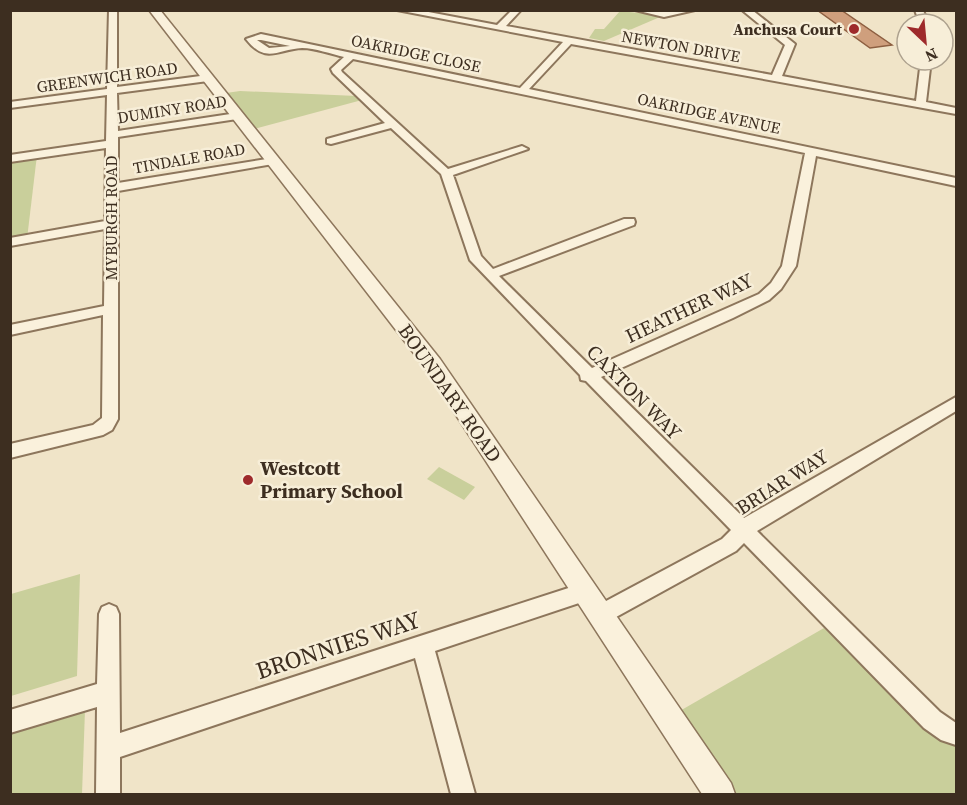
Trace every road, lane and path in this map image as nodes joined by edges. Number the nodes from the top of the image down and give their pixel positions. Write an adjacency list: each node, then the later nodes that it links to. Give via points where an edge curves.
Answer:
1 (113, 10): 15 (street, MYBURGH ROAD)
2 (154, 10): 13 (street, BOUNDARY ROAD)
3 (401, 10): 8 (street, NEWTON DRIVE)
4 (517, 10): 8 (street)
5 (691, 10): 7 (street, via 664,14)
6 (746, 10): 14 (street, via 790,44)
7 (640, 11)
8 (499, 28): 9 (street, NEWTON DRIVE)
9 (569, 41): 14 (street, NEWTON DRIVE); 16 (street)
10 (303, 45): 11 (street, OAKRIDGE CLOSE)
11 (352, 55): 16 (street, OAKRIDGE CLOSE); 21 (street, CAXTON WAY, via 339,64 338,73)
12 (925, 72): 17 (street)
13 (208, 78): 15 (street, GREENWICH ROAD); 20 (street, BOUNDARY ROAD)
14 (776, 78): 17 (street, NEWTON DRIVE)
15 (111, 91): 18 (street, GREENWICH ROAD); 22 (street, MYBURGH ROAD)
16 (522, 91): 25 (street, OAKRIDGE AVENUE)
17 (921, 104): 19 (street, NEWTON DRIVE)
18 (10, 105)
19 (957, 111)
20 (237, 116): 22 (street, DUMINY ROAD); 27 (street, BOUNDARY ROAD)
21 (392, 124): 23 (street); 28 (street, CAXTON WAY)
22 (111, 139): 26 (street, DUMINY ROAD); 30 (street, MYBURGH ROAD)
23 (331, 141)
24 (522, 149): 28 (street)
25 (811, 151): 29 (street, OAKRIDGE AVENUE); 37 (street, HEATHER WAY, via 789,266 776,286 764,297 728,315)
26 (10, 159)
27 (273, 160): 30 (street, TINDALE ROAD); 41 (street, BOUNDARY ROAD, via 433,364)
28 (446, 173): 34 (street, CAXTON WAY, via 475,257)
29 (957, 182)
30 (111, 188): 32 (street, MYBURGH ROAD)
31 (629, 222): 34 (street)
32 (111, 224): 33 (street); 35 (street, MYBURGH ROAD)
33 (10, 242)
34 (490, 275): 37 (street, CAXTON WAY)
35 (111, 309): 36 (street); 39 (street, MYBURGH ROAD, via 111,412 106,425)
36 (10, 330)
37 (587, 376): 40 (street, CAXTON WAY)
38 (957, 403): 40 (street, BRIAR WAY, via 754,521)
39 (10, 451)
40 (744, 531): 43 (street, BRIAR WAY, via 729,545); 47 (street, CAXTON WAY, via 932,720)
41 (584, 592): 43 (street, BOUNDARY ROAD); 44 (street, BRONNIES WAY)
42 (109, 614): 45 (street)
43 (600, 615): 51 (street, BOUNDARY ROAD)
44 (423, 646): 48 (street, BRONNIES WAY); 50 (street)
45 (109, 692): 46 (street); 48 (street)
46 (10, 722)
47 (957, 734)
48 (108, 748): 49 (street)
49 (108, 795)
50 (464, 795)
51 (720, 795)

